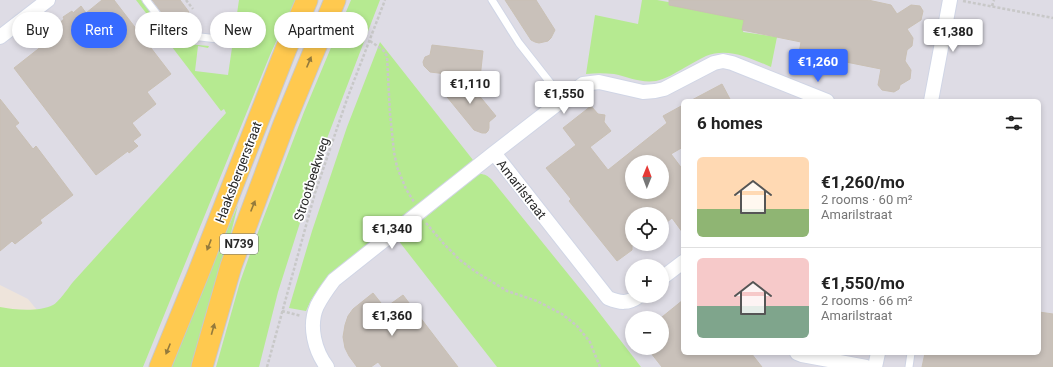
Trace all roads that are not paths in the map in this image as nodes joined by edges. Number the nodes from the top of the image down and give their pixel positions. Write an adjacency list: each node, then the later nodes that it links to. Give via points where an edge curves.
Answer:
1 (48, 0): 10 (street)
2 (146, 0): 11 (lane, via 174,34)
3 (307, 0): 24 (main road, Haaksbergerstraat / N739, one-way to 24)
4 (335, 0): 8 (main road, Haaksbergerstraat)
5 (345, 0): 9 (main road)
6 (492, 0): 14 (lane, via 519,43)
7 (950, 0): 16 (street)
8 (330, 12)
9 (339, 12)
10 (0, 37)
11 (210, 38)
12 (315, 48): 25 (main road, Haaksbergerstraat / N739, one-way to 12, via 231,266)
13 (797, 96): 14 (street, Amarilstraat, via 732,63 723,61 714,63 664,89 643,92 591,82); 15 (street, Amarilstraat)
14 (563, 99): 17 (street, Amarilstraat)
15 (815, 99)
16 (931, 99)
17 (494, 153): 20 (street, Amarilstraat, via 608,298); 26 (street, via 334,280 316,307 314,319 314,340)
18 (681, 264): 19 (street)
19 (669, 273)
20 (625, 302)
21 (802, 355): 27 (street)
22 (878, 355): 28 (street)
23 (912, 355): 29 (lane)
24 (160, 367)
25 (202, 367)
26 (327, 367)
27 (866, 367)
28 (876, 367)
29 (909, 367)

